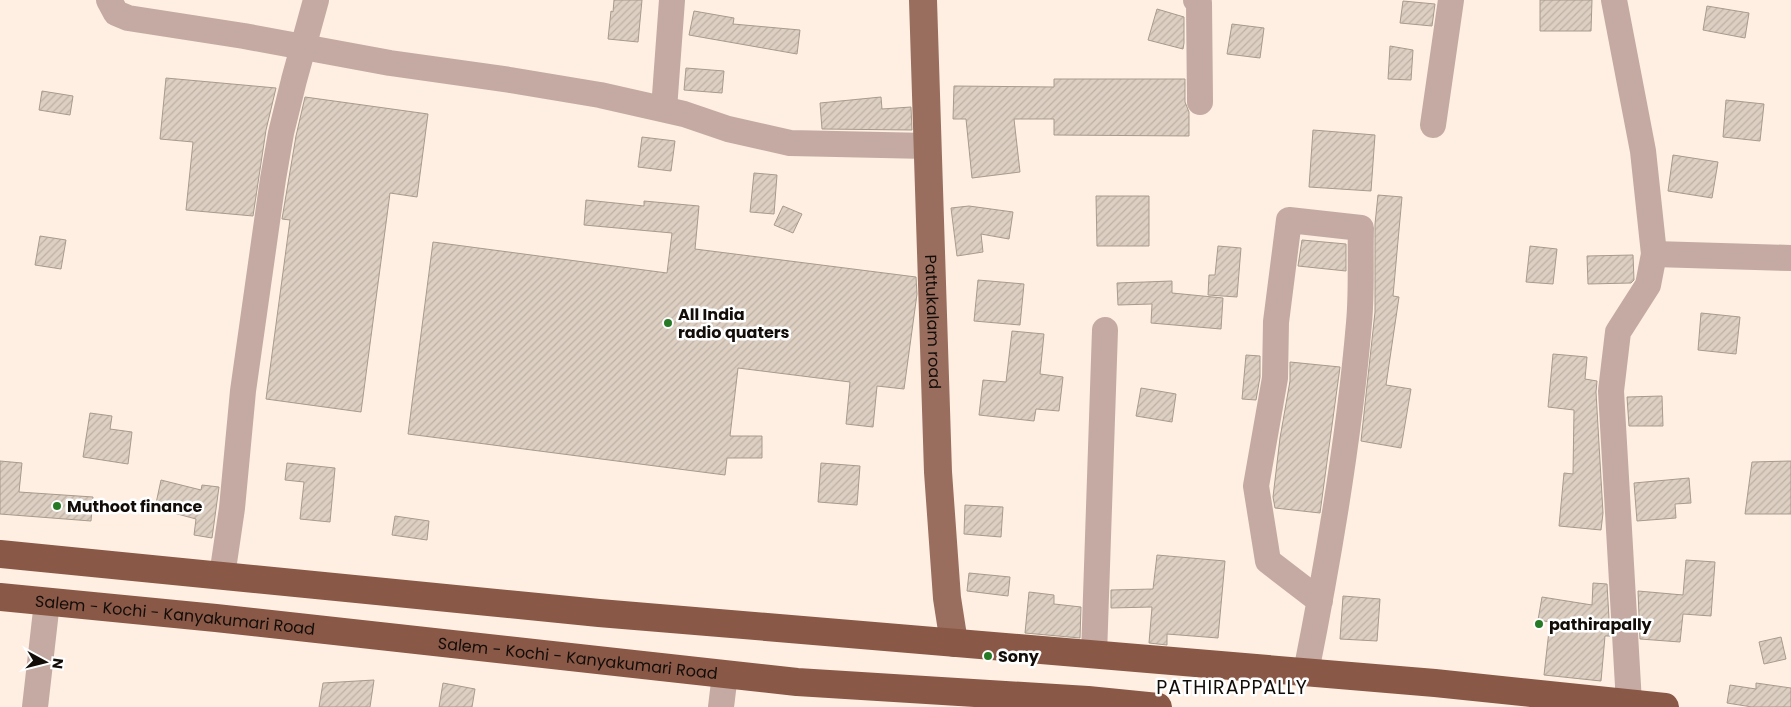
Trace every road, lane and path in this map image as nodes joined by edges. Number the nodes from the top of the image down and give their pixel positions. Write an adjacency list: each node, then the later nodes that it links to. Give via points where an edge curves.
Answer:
1 (109, 0): 8 (street, via 116,13 128,18)
2 (316, 0): 8 (street)
3 (672, 0): 10 (street)
4 (923, 0): 12 (main road, Pattukalam road)
5 (1196, 0): 9 (street, via 1199,3)
6 (1451, 0): 11 (street)
7 (1614, 0): 13 (street, via 1644,151)
8 (304, 48): 10 (street, via 390,64 555,87); 17 (street, via 281,133 273,180 243,391)
9 (1200, 102)
10 (664, 109): 12 (street, via 728,129 790,143)
11 (1433, 125)
12 (928, 146): 21 (main road, Pattukalam road, via 938,472 947,598)
13 (1654, 254): 14 (street); 25 (street, via 1648,284 1618,332 1611,391)
14 (1791, 258)
15 (1105, 330): 22 (street)
16 (0, 554): 17 (highway)
17 (222, 576): 21 (highway)
18 (0, 597): 20 (highway, Salem - Kochi - Kanyakumari Road)
19 (1320, 601): 19 (street, via 1338,500 1359,321 1361,228 1289,220 1276,322 1276,378 1256,486 1268,561); 23 (street)
20 (47, 602): 24 (highway, Salem - Kochi - Kanyakumari Road); 26 (street)
21 (954, 643): 22 (highway)
22 (1094, 654): 23 (highway)
23 (1306, 672): 25 (highway)
24 (725, 674): 27 (street); 28 (highway, Salem - Kochi - Kanyakumari Road, via 797,682)
25 (1629, 703): 29 (highway)
26 (35, 707)
27 (721, 707)
28 (1158, 707)
29 (1664, 707)

